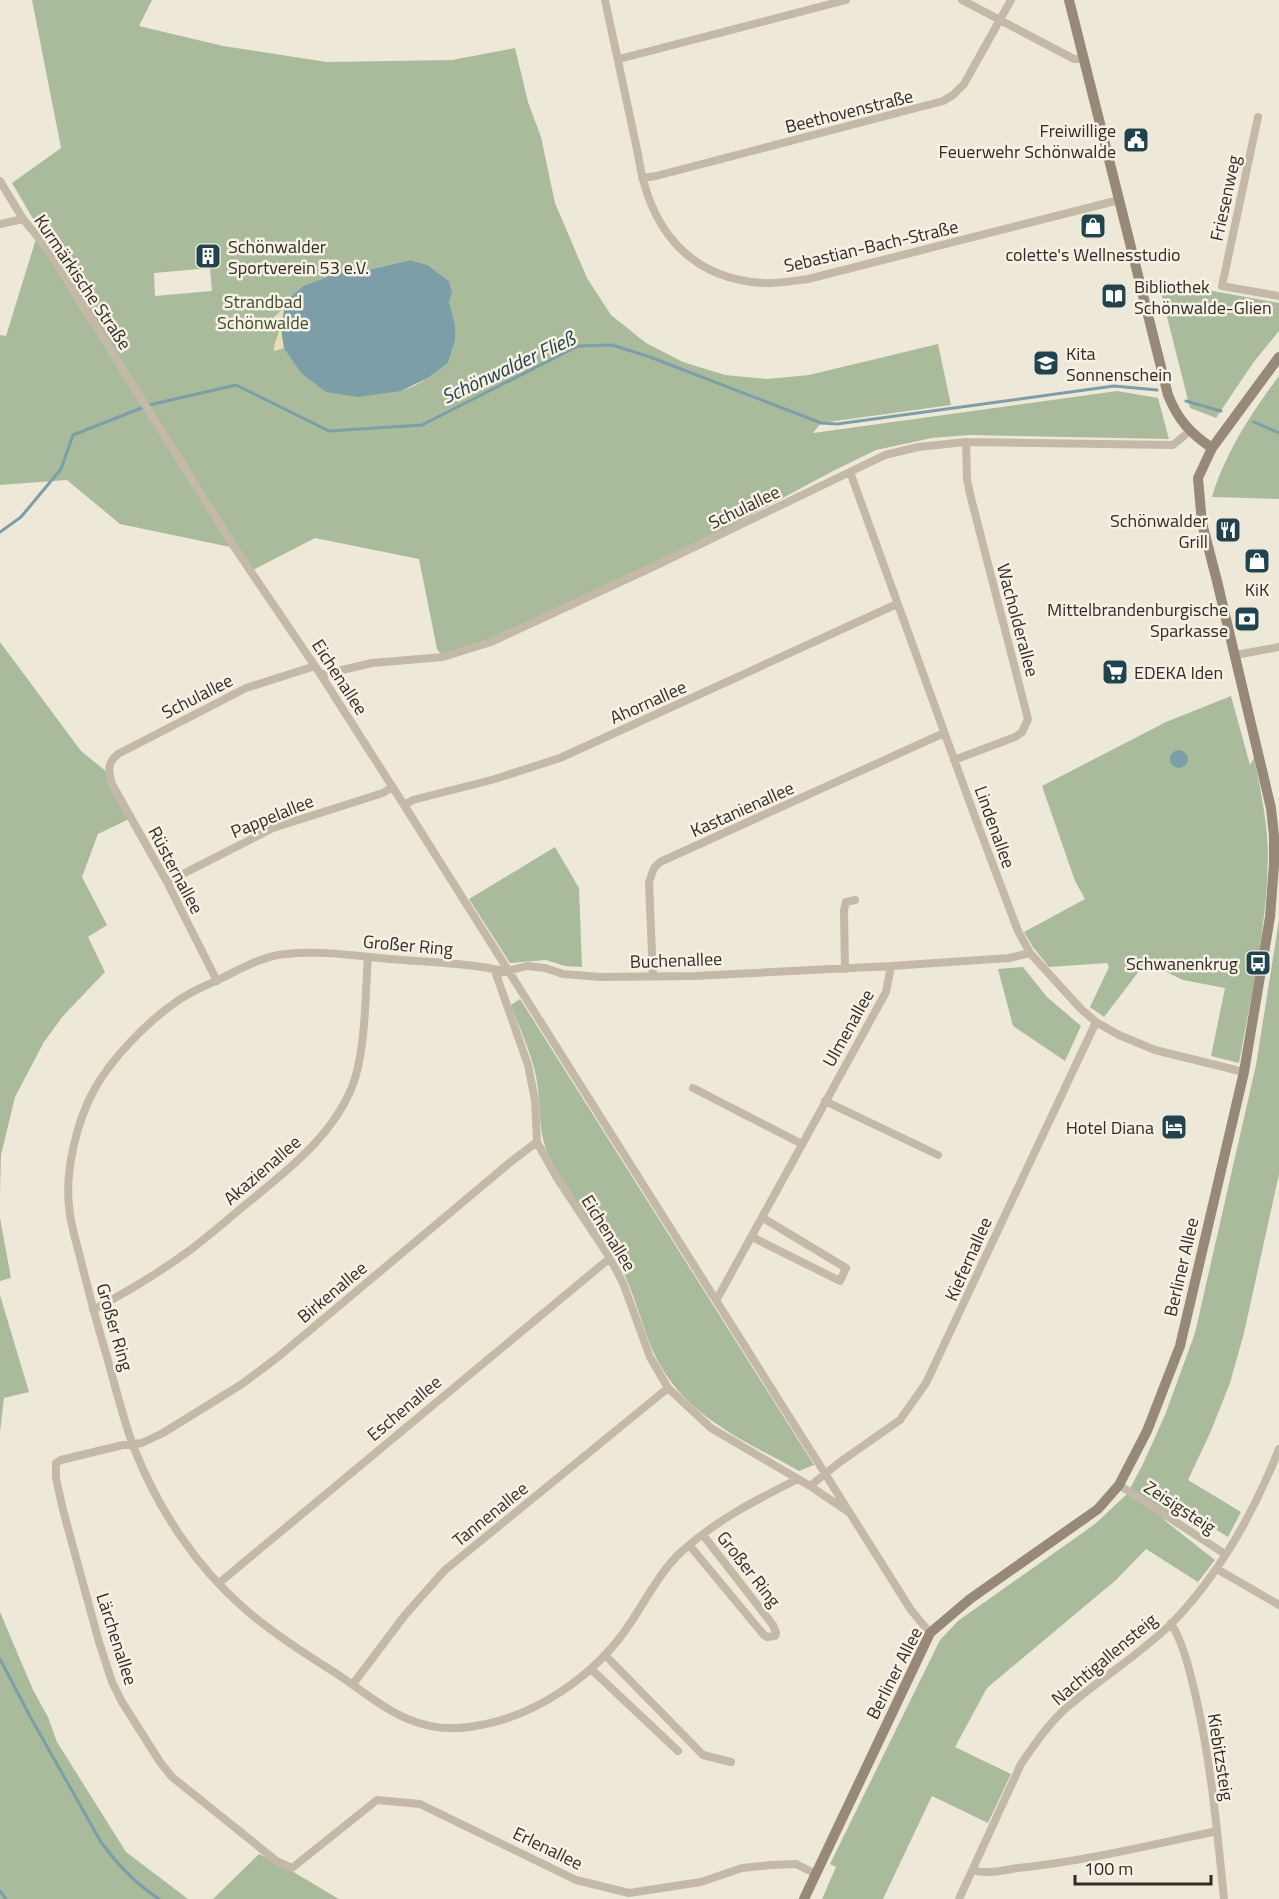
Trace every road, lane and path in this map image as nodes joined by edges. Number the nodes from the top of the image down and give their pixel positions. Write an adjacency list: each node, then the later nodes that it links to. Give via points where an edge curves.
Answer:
1 (605, 0): 7 (street, Sebastian-Bach-Straße)
2 (846, 0): 7 (street)
3 (962, 0): 6 (street)
4 (1011, 0): 6 (street, Beethovenstraße)
5 (1069, 0): 8 (main road)
6 (999, 20): 8 (street, via 1074,59); 10 (street, Beethovenstraße, via 964,84 943,101)
7 (619, 59): 10 (street, Sebastian-Bach-Straße)
8 (1083, 59): 12 (main road)
9 (1258, 117): 15 (street, Friesenweg, via 1222,286)
10 (642, 178): 12 (street, Sebastian-Bach-Straße, via 655,216 688,256 719,274 764,284 853,269)
11 (0, 181): 13 (street, Kurmärkische Straße)
12 (1119, 200): 18 (main road, via 1168,395 1175,413)
13 (23, 219): 14 (street); 17 (street, Kurmärkische Straße, via 46,247)
14 (0, 225)
15 (1279, 296)
16 (1279, 357): 20 (main road, Berliner Allee)
17 (145, 404): 25 (street, Eichenallee)
18 (1190, 431): 19 (street, Schulallee, via 1173,445); 20 (main road)
19 (966, 442): 21 (street, Schulallee, via 902,451); 28 (street, Wacholderallee, via 970,494 1028,719 1015,737)
20 (1212, 448): 24 (main road, Berliner Allee, via 1198,478 1202,523)
21 (849, 472): 22 (street, Lindenallee); 26 (street, Schulallee, via 491,642 443,657 372,663)
22 (897, 604): 27 (street, Lindenallee); 31 (street, Ahornallee, via 561,758)
23 (1279, 647): 24 (street)
24 (1235, 655): 42 (main road, Berliner Allee, via 1274,836 1270,916)
25 (315, 666): 26 (street, Eichenallee); 29 (street, Schulallee, via 258,683 118,754 111,760)
26 (321, 675): 30 (street, Eichenallee)
27 (944, 733): 28 (street, Lindenallee); 39 (street, Kastanienallee, via 660,862 649,882)
28 (954, 760): 34 (street, Lindenallee, via 1018,931)
29 (108, 773): 32 (street, Rüsternallee)
30 (392, 787): 31 (street, Eichenallee); 32 (street, Pappelallee, via 273,828)
31 (404, 805): 38 (street, Eichenallee)
32 (166, 882): 40 (street, Rüsternallee)
33 (855, 900): 37 (street, via 846,902 844,910)
34 (1030, 953): 36 (street, Buchenallee, via 1009,958); 41 (street, Lindenallee)
35 (368, 957): 38 (street, Großer Ring); 40 (street, Großer Ring, via 283,954 264,958); 52 (street, Akazienallee, via 353,1085 345,1103 317,1141 188,1251)
36 (891, 966): 37 (street, Buchenallee); 44 (street, Ulmenallee, via 886,992)
37 (845, 969): 39 (street, Buchenallee)
38 (509, 972): 39 (street, Buchenallee, via 527,966 581,976); 45 (street, Eichenallee, via 496,974 528,1065); 51 (street, Eichenallee)
39 (653, 977)
40 (217, 981): 52 (street, Großer Ring, via 178,1000 135,1038 94,1090 77,1132 68,1205)
41 (1096, 1022): 42 (street, Lindenallee, via 1155,1050); 57 (street, Kiefernallee, via 926,1383 900,1420)
42 (1244, 1072): 59 (main road, Berliner Allee, via 1180,1346 1147,1431)
43 (693, 1088): 46 (street)
44 (825, 1101): 46 (street, Ulmenallee); 47 (street)
45 (537, 1142): 50 (street, Eichenallee); 54 (street, Birkenallee, via 278,1357 163,1433)
46 (802, 1144): 48 (street, Ulmenallee)
47 (938, 1155)
48 (763, 1218): 49 (street, Ulmenallee); 49 (street, via 846,1268 840,1281)
49 (752, 1237): 51 (street, Ulmenallee)
50 (610, 1258): 53 (street, Eichenallee, via 623,1282 650,1357); 66 (street, Eschenallee)
51 (717, 1299): 57 (street, Eichenallee)
52 (93, 1310): 54 (street, Großer Ring)
53 (668, 1388): 58 (street, Eichenallee, via 711,1428); 72 (street, Tannenallee, via 445,1570)
54 (133, 1445): 66 (street, Großer Ring, via 160,1504 198,1560); 76 (street, Lärchenallee, via 61,1460 54,1468 109,1674 122,1702 172,1777 278,1862)
55 (1279, 1449): 56 (street, Nachtigallensteig)
56 (1277, 1462): 64 (street, Nachtigallensteig)
57 (825, 1474): 60 (street); 61 (street, Eichenallee)
58 (798, 1479): 60 (street, Eichenallee); 62 (street, Großer Ring, via 736,1510)
59 (1119, 1485): 64 (street, Zeisigsteig); 69 (main road, Berliner Allee, via 1098,1509 970,1599)
60 (810, 1486): 61 (street, Eichenallee)
61 (851, 1513): 69 (street, Eichenallee, via 911,1610)
62 (703, 1535): 63 (street, Großer Ring); 63 (street, Großer Ring, via 773,1625 775,1636 763,1634)
63 (690, 1546): 70 (street, Großer Ring, via 656,1583)
64 (1226, 1554): 65 (street, Nachtigallensteig)
65 (1217, 1569): 67 (street); 68 (street, Nachtigallensteig)
66 (219, 1583): 72 (street, Großer Ring, via 275,1633)
67 (1279, 1605)
68 (1171, 1623): 75 (street, Kiebitzsteig, via 1189,1667 1202,1722); 77 (street, Nachtigallensteig, via 1062,1712 1046,1730 1021,1764)
69 (930, 1633): 78 (main road, Berliner Allee)
70 (605, 1655): 71 (street, Großer Ring); 74 (street, via 704,1755)
71 (591, 1669): 72 (street, Großer Ring, via 533,1706 492,1723 466,1728 445,1729 405,1719); 73 (street)
72 (352, 1684)
73 (678, 1751)
74 (731, 1762)
75 (1217, 1831): 77 (street, via 1043,1865); 81 (street, Kiebitzsteig)
76 (292, 1868): 78 (street, Erlenallee, via 376,1800 420,1804 576,1880 629,1893 701,1882 742,1868 771,1865 796,1864)
77 (973, 1870): 80 (street, Nachtigallensteig)
78 (816, 1874): 79 (main road, Berliner Allee)
79 (804, 1899)
80 (959, 1899)
81 (1224, 1899)

